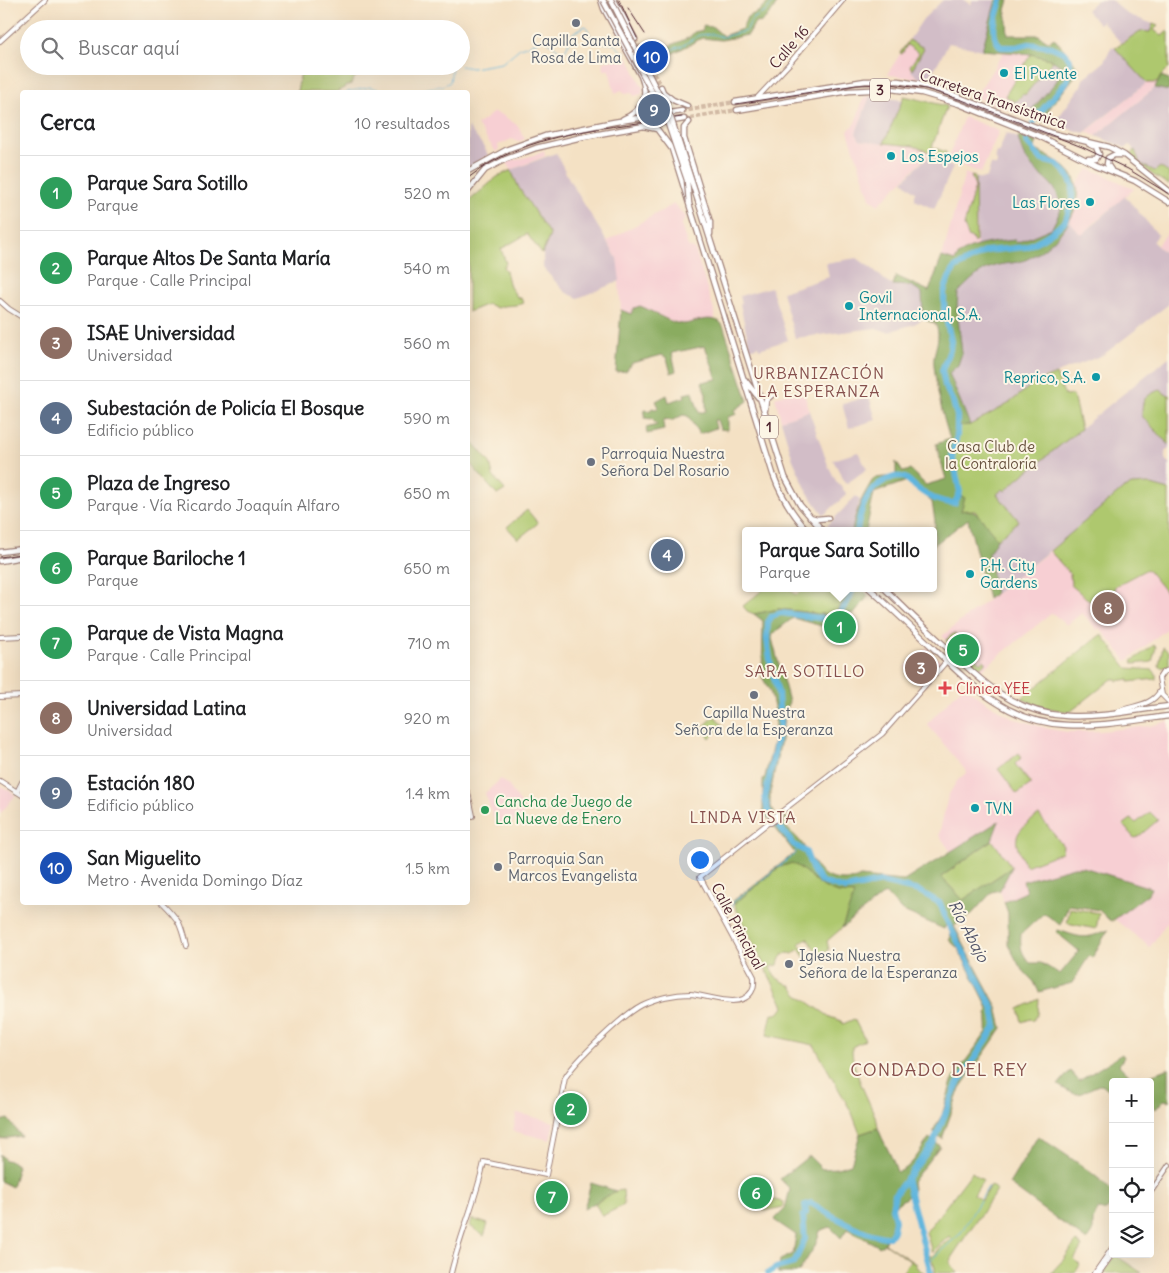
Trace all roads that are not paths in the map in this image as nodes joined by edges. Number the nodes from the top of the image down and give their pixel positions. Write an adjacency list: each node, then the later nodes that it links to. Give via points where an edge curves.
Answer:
1 (45, 0): 5 (street)
2 (602, 0): 9 (main road); 35 (main road, bridge, via 666,118 687,180)
3 (612, 0): 7 (main road); 36 (main road, 1, bridge, via 671,118)
4 (843, 0): 10 (street, Calle 16)
5 (23, 20)
6 (20, 23): 8 (street)
7 (636, 38)
8 (0, 41)
9 (641, 76): 12 (main road, via 659,107 667,103); 20 (main road, via 645,92 641,106 633,114)
10 (770, 85): 13 (street, Calle 16, via 769,92); 14 (street, Calle 16)
11 (661, 87): 12 (main road)
12 (664, 93): 16 (main road)
13 (774, 96): 14 (main road, Carretera Transístmica / 3); 24 (main road, Carretera Transístmica / 3, via 845,83 899,81 951,94 1021,122)
14 (757, 99): 15 (main road, Carretera Transístmica / 3)
15 (735, 102)
16 (687, 106)
17 (737, 110): 27 (main road, Carretera Transístmica / 3, via 849,91 922,93 1019,128)
18 (682, 111): 20 (main road)
19 (684, 119): 22 (main road)
20 (614, 122): 28 (main road, via 523,143)
21 (689, 122): 23 (main road, via 684,130)
22 (643, 126): 25 (main road, via 658,129); 29 (main road, via 541,146)
23 (685, 141): 25 (main road, via 680,138 674,140); 36 (main road, via 710,222)
24 (1084, 141): 26 (main road, Carretera Transístmica / 3, via 1102,144); 27 (main road, via 1096,147 1099,154 1094,160)
25 (672, 149): 35 (main road)
26 (1124, 155): 30 (main road, via 1114,154 1108,158 1107,164); 33 (main road, Carretera Transístmica / 3)
27 (1082, 158): 30 (main road, Carretera Transístmica / 3)
28 (470, 170)
29 (485, 170): 31 (main road); 32 (main road)
30 (1113, 172): 34 (main road, Carretera Transístmica / 3)
31 (470, 184)
32 (470, 189)
33 (1169, 191)
34 (1169, 202)
35 (689, 203): 39 (main road, 1)
36 (711, 241): 41 (main road, 1)
37 (0, 301): 38 (street)
38 (20, 316)
39 (744, 379): 41 (main road); 45 (main road, 1, via 775,482)
40 (774, 393): 42 (main road, via 765,402)
41 (759, 398): 42 (main road, 1)
42 (767, 421): 43 (main road, 1, via 792,493)
43 (809, 516): 44 (main road); 46 (main road, 1)
44 (828, 518)
45 (805, 527)
46 (819, 527)
47 (20, 549): 48 (main road)
48 (0, 552)
49 (20, 557): 50 (main road)
50 (0, 561)
51 (873, 592): 56 (main road)
52 (888, 592): 55 (main road)
53 (20, 636): 54 (street)
54 (0, 638)
55 (953, 654): 56 (street); 63 (main road, via 988,686 1023,706 1066,716)
56 (946, 662): 64 (main road, via 992,701 1040,722 1086,725); 77 (street, Calle Principal, via 882,734 700,877 754,977 751,993 742,1000 734,1001 679,995 655,1000 630,1013 565,1078 546,1175 484,1162)
57 (1169, 670): 58 (street, via 1159,678)
58 (1160, 691): 61 (street); 63 (street, via 1145,704)
59 (20, 696): 60 (street)
60 (0, 697)
61 (1169, 702)
62 (1169, 706): 63 (main road)
63 (1118, 712)
64 (1169, 716)
65 (0, 782): 67 (street)
66 (20, 786): 67 (street)
67 (17, 792): 68 (street)
68 (20, 794)
69 (470, 801): 70 (street)
70 (474, 816)
71 (164, 905): 72 (street, via 177,918)
72 (186, 946)
73 (1169, 1165): 74 (street)
74 (1154, 1187)
75 (1109, 1255): 76 (street)
76 (1107, 1259): 78 (street); 79 (street)
77 (451, 1273)
78 (1095, 1273)
79 (1099, 1273)

